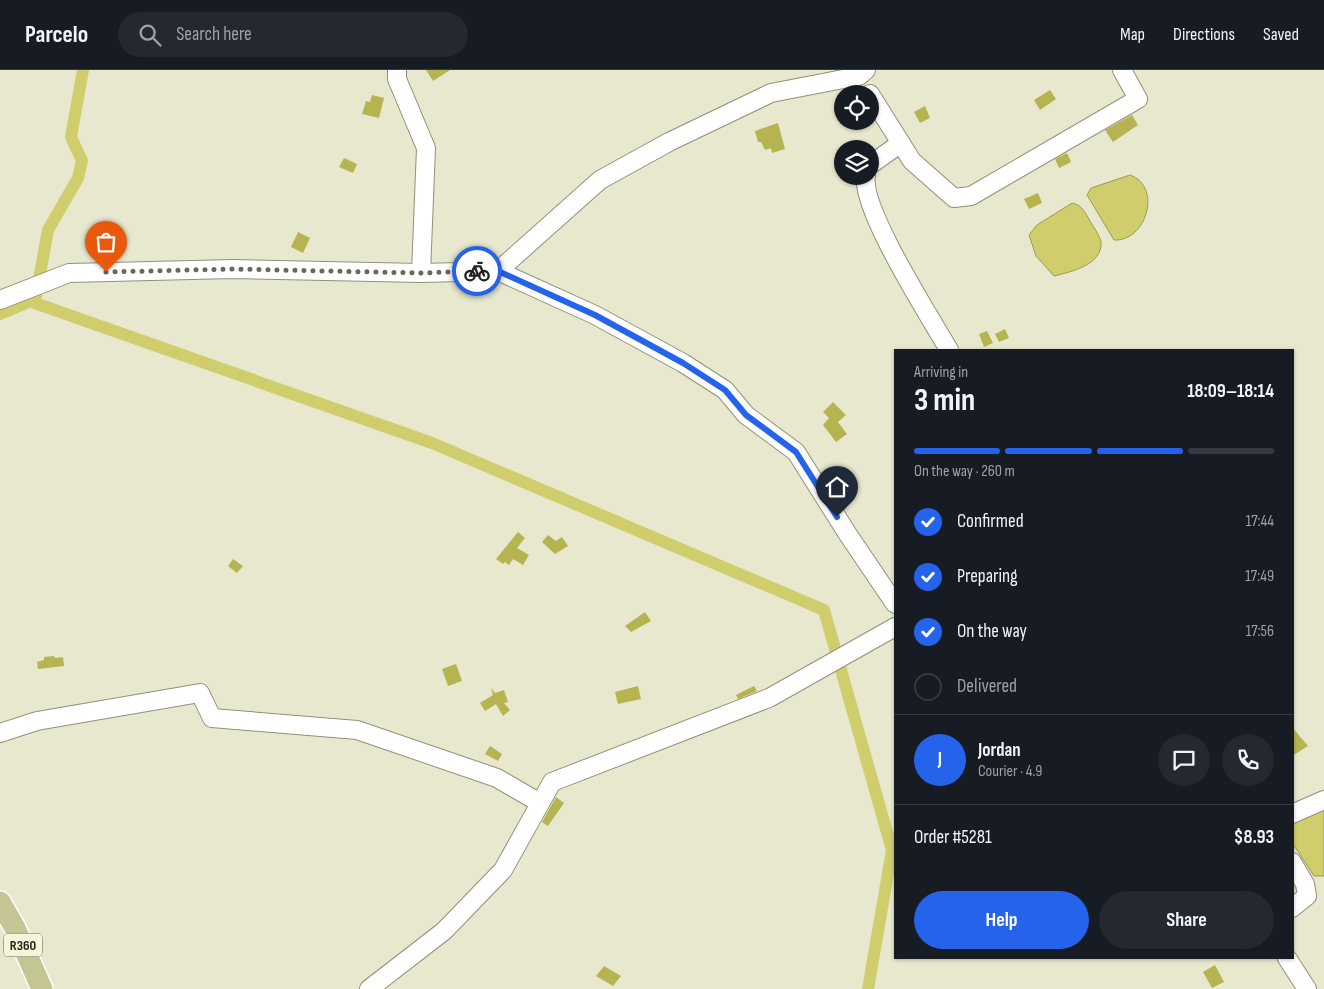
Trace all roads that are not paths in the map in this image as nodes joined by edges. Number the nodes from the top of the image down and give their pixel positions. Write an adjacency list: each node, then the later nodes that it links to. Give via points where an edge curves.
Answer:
1 (397, 70): 10 (street, via 397,80 426,148)
2 (1122, 70): 6 (street, via 1138,99 971,196 954,198 912,161)
3 (862, 73): 4 (street); 9 (street, via 771,93 660,147 600,180)
4 (867, 85)
5 (879, 108): 6 (street)
6 (901, 143): 7 (street)
7 (879, 159)
8 (864, 185): 12 (street, via 883,233)
9 (498, 271): 10 (street); 13 (street, via 595,315 725,390 746,415 796,452)
10 (421, 273): 11 (street, via 233,269 70,273)
11 (0, 300)
12 (948, 349)
13 (894, 603)
14 (894, 628): 17 (street, via 769,698 552,782)
15 (0, 733): 17 (street, via 37,721 200,693 212,718 357,730 497,778)
16 (1324, 800): 18 (street)
17 (540, 803): 24 (street, via 503,870 444,931)
18 (1294, 813)
19 (1294, 865): 21 (street, via 1305,884 1307,896)
20 (0, 902): 23 (main road, R360)
21 (1294, 906)
22 (1288, 959): 25 (street)
23 (42, 989)
24 (369, 989)
25 (1307, 989)

